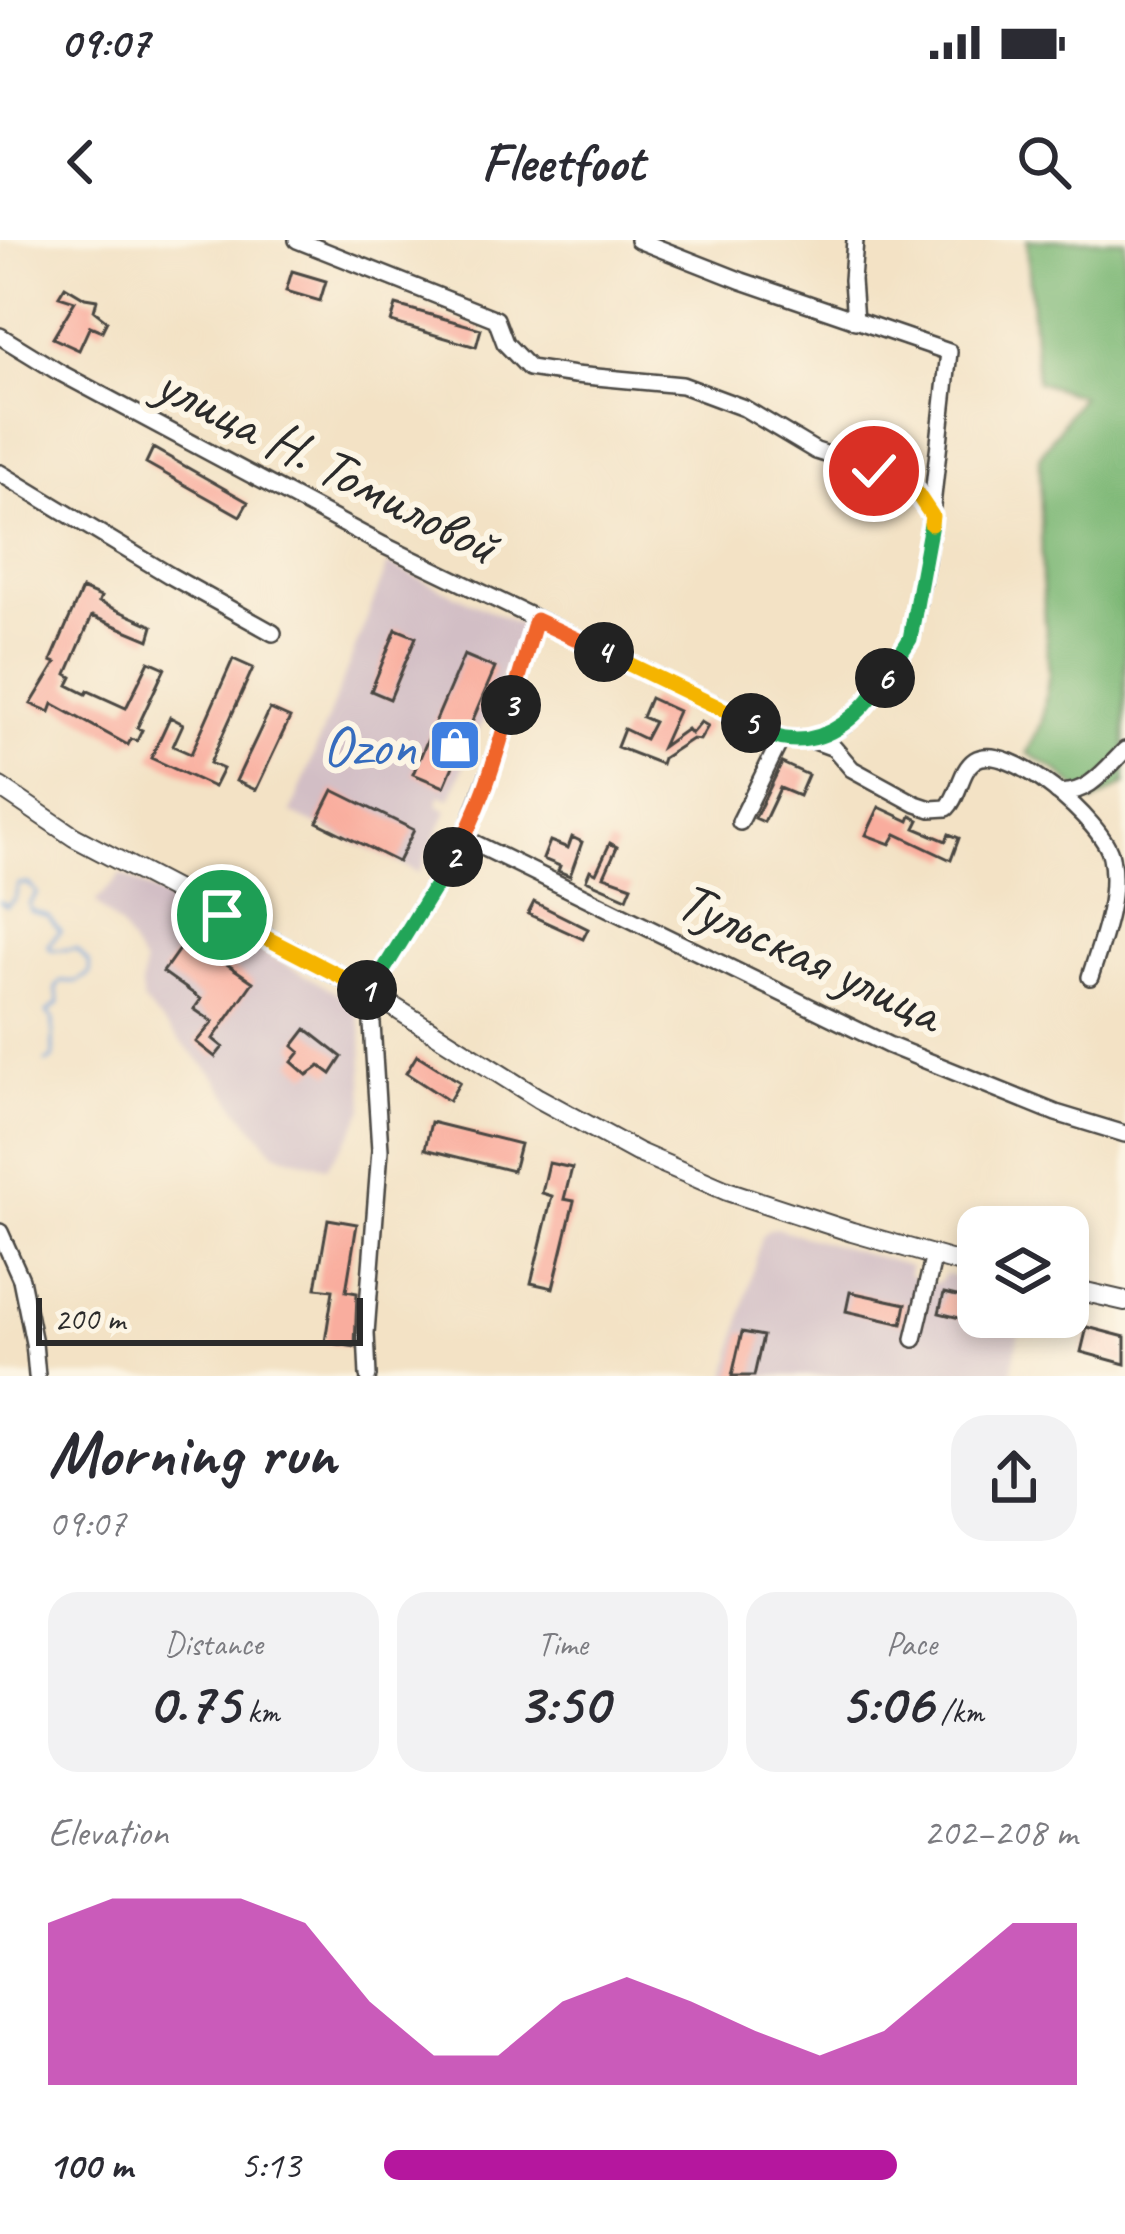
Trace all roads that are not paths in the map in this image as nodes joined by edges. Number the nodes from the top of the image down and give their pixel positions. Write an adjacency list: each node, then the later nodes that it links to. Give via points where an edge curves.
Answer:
1 (297, 240): 7 (street, via 496,319 529,368 682,385 744,408 816,451 908,480)
2 (638, 240): 4 (street)
3 (855, 240): 4 (street)
4 (855, 321): 7 (street, via 949,352)
5 (0, 336): 8 (street, улица Н. Томиловой)
6 (0, 473): 9 (street)
7 (932, 516): 11 (street, via 910,639 860,709)
8 (536, 620): 10 (street, улица Н. Томиловой); 16 (street)
9 (273, 633)
10 (781, 739): 11 (street, улица Н. Томиловой); 15 (street)
11 (812, 740): 14 (street, via 834,748 852,769 940,810 957,797 972,763 986,756)
12 (1125, 750): 14 (street, via 1081,790)
13 (0, 787): 18 (main road, via 74,837)
14 (1058, 792): 17 (street, via 1112,858 1111,899)
15 (740, 822)
16 (464, 838): 18 (street); 19 (street, Тульская улица, via 888,1045)
17 (1090, 977)
18 (370, 992): 21 (main road, via 637,1152 727,1191); 27 (street, via 380,1150)
19 (1125, 1134)
20 (0, 1232): 26 (street, via 21,1279)
21 (934, 1255): 22 (main road); 25 (street)
22 (957, 1262)
23 (1089, 1292): 24 (main road)
24 (1125, 1300)
25 (914, 1340)
26 (37, 1376)
27 (368, 1376)

